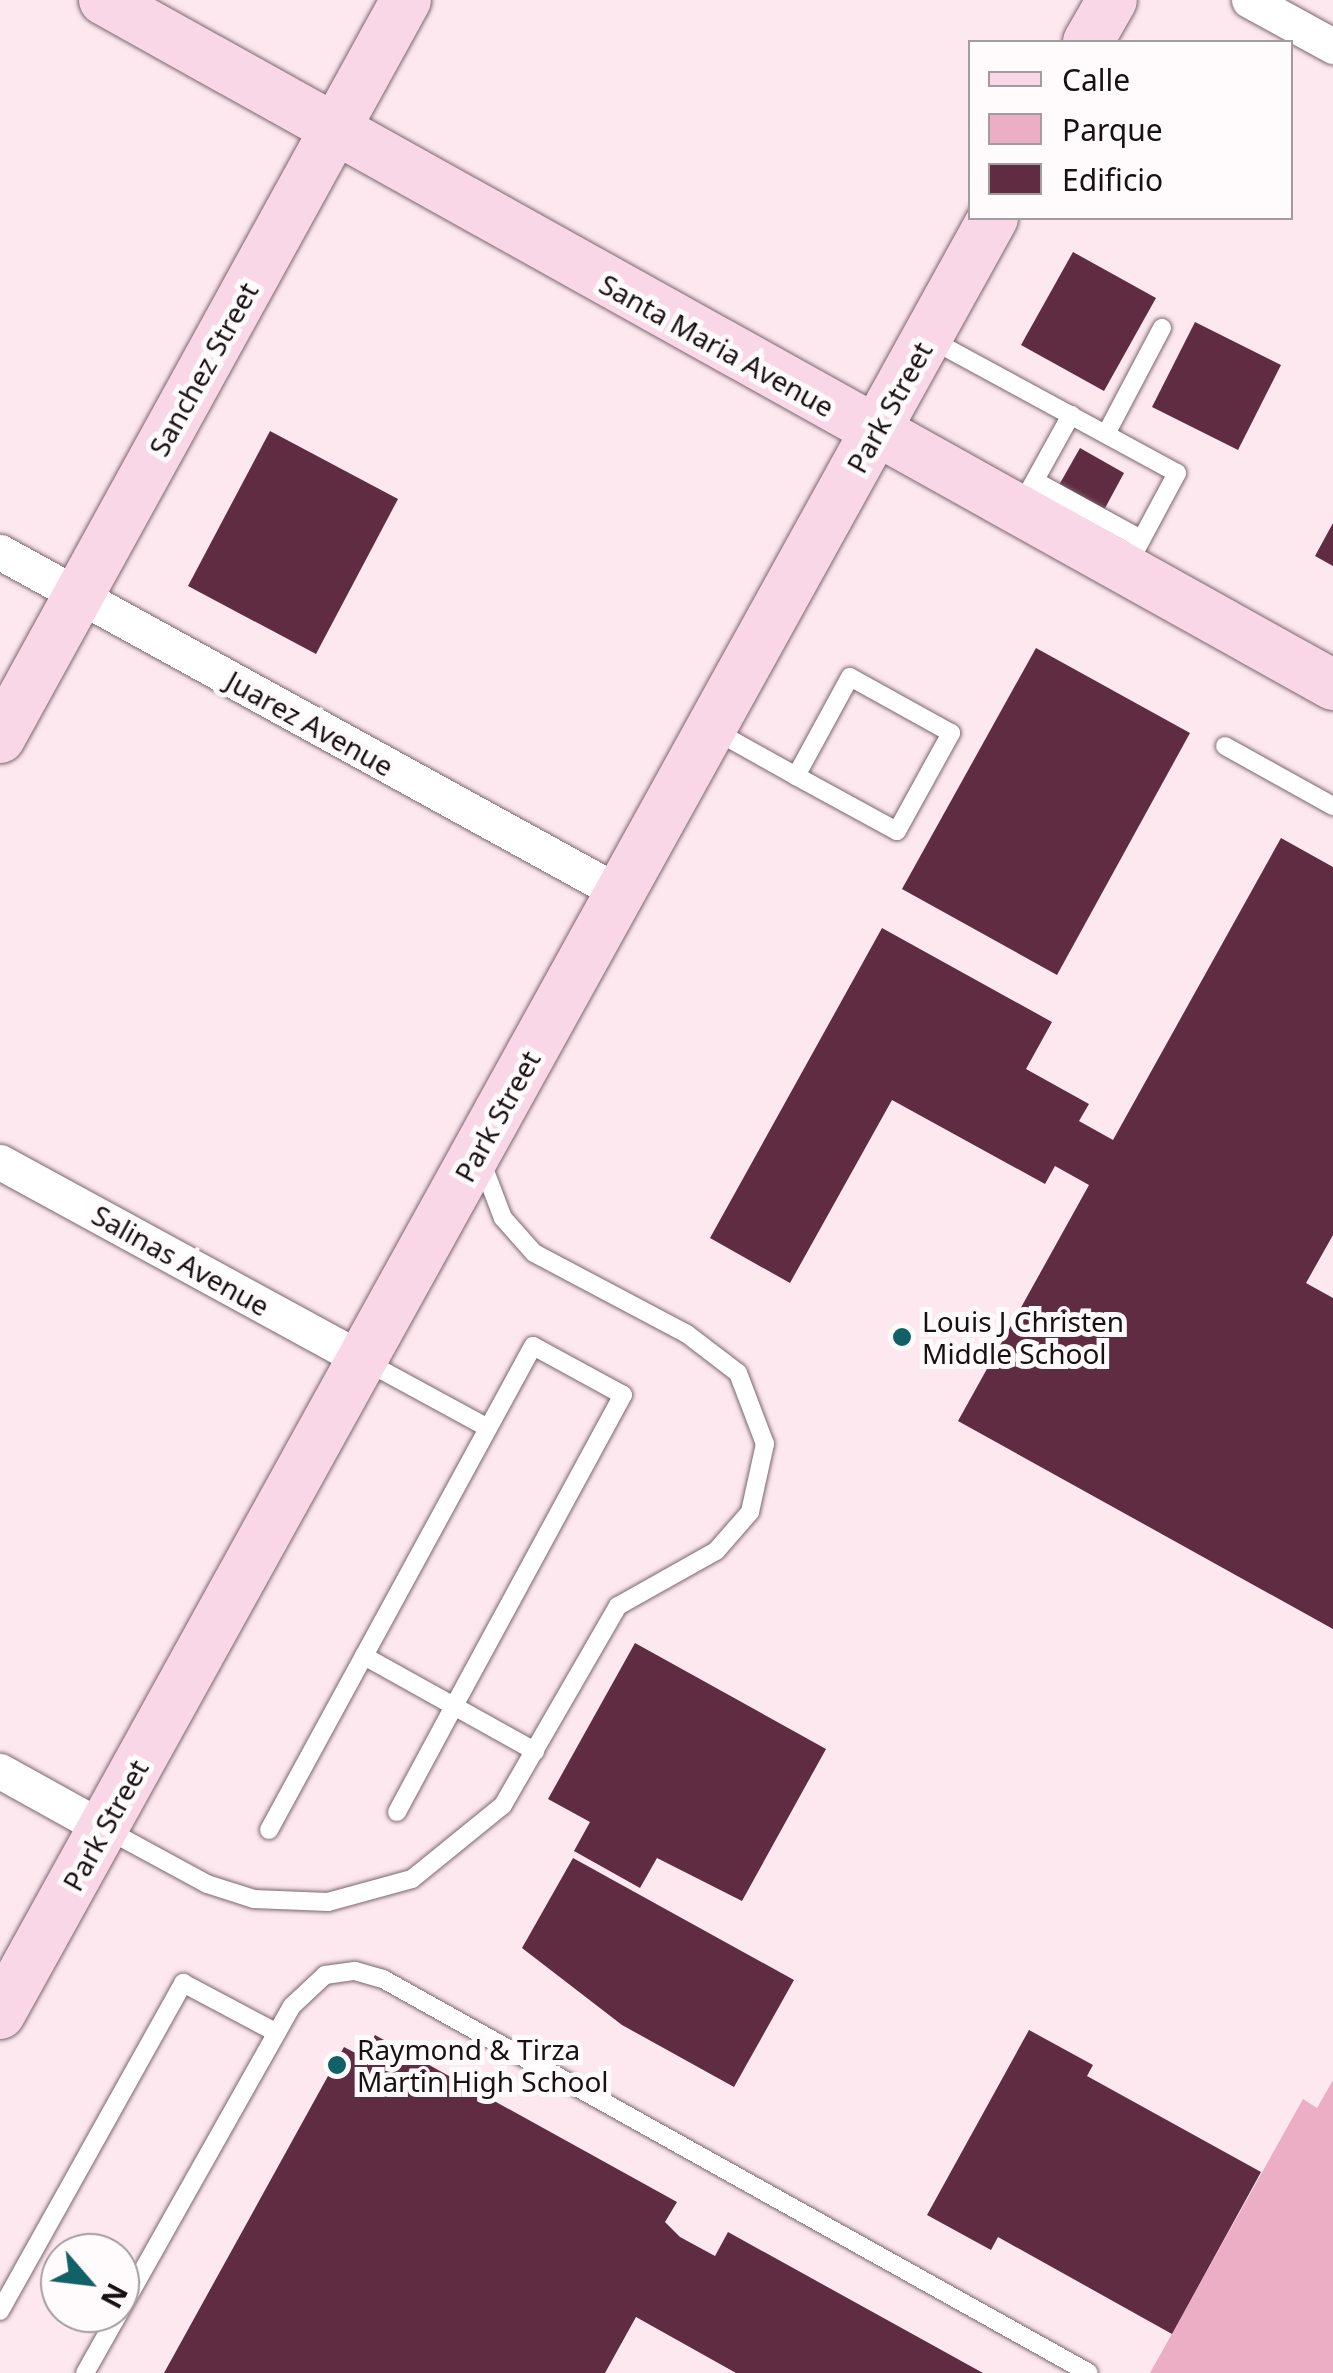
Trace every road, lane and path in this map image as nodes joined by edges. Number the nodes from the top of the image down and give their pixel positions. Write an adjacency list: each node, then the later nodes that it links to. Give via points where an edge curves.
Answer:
1 (104, 0): 7 (main road, Santa Maria Avenue)
2 (406, 0): 7 (main road, Sanchez Street)
3 (1112, 0): 5 (main road)
4 (1249, 0): 6 (street)
5 (1089, 40)
6 (1333, 46)
7 (334, 130): 12 (main road, Santa Maria Avenue); 17 (main road, Sanchez Street)
8 (992, 220): 10 (main road, Park Street)
9 (1162, 328): 13 (lane)
10 (927, 338): 11 (lane); 12 (main road, Park Street)
11 (1071, 415): 13 (lane); 14 (lane)
12 (874, 434): 14 (main road, Santa Maria Avenue); 19 (main road, Park Street)
13 (1106, 434): 16 (lane, via 1177,472)
14 (1026, 496): 16 (main road, Santa Maria Avenue)
15 (0, 552): 17 (street, Juarez Avenue)
16 (1133, 554): 18 (main road, Santa Maria Avenue)
17 (78, 596): 20 (main road, Sanchez Street); 24 (street, Juarez Avenue)
18 (1333, 685)
19 (711, 729): 22 (lane); 24 (main road, Park Street)
20 (0, 738)
21 (1226, 746): 23 (lane)
22 (796, 776): 22 (lane, via 897,832 951,733 850,677)
23 (1333, 806)
24 (620, 893): 25 (main road, Park Street)
25 (478, 1151): 27 (main road, Park Street); 31 (lane, via 514,1234 715,1351 749,1389 764,1431 762,1482 743,1523 706,1558 618,1606)
26 (0, 1162): 27 (street, Salinas Avenue)
27 (362, 1359): 28 (lane); 34 (main road, Park Street)
28 (488, 1428): 29 (lane); 30 (lane, via 534,1346 623,1394)
29 (364, 1656): 30 (lane); 35 (lane)
30 (454, 1706): 31 (lane); 33 (lane)
31 (536, 1751): 34 (lane, via 503,1804 456,1850 412,1879 353,1899 291,1903 230,1892)
32 (0, 1772): 34 (street)
33 (397, 1812)
34 (103, 1828): 36 (main road, Park Street)
35 (269, 1830)
36 (0, 2014)
37 (277, 2032): 38 (lane); 39 (lane, via 184,1983); 42 (lane, via 308,1986 325,1975 355,1970 383,1978)
38 (140, 2276)
39 (0, 2311)
40 (108, 2333): 41 (lane)
41 (85, 2373)
42 (1089, 2373)

